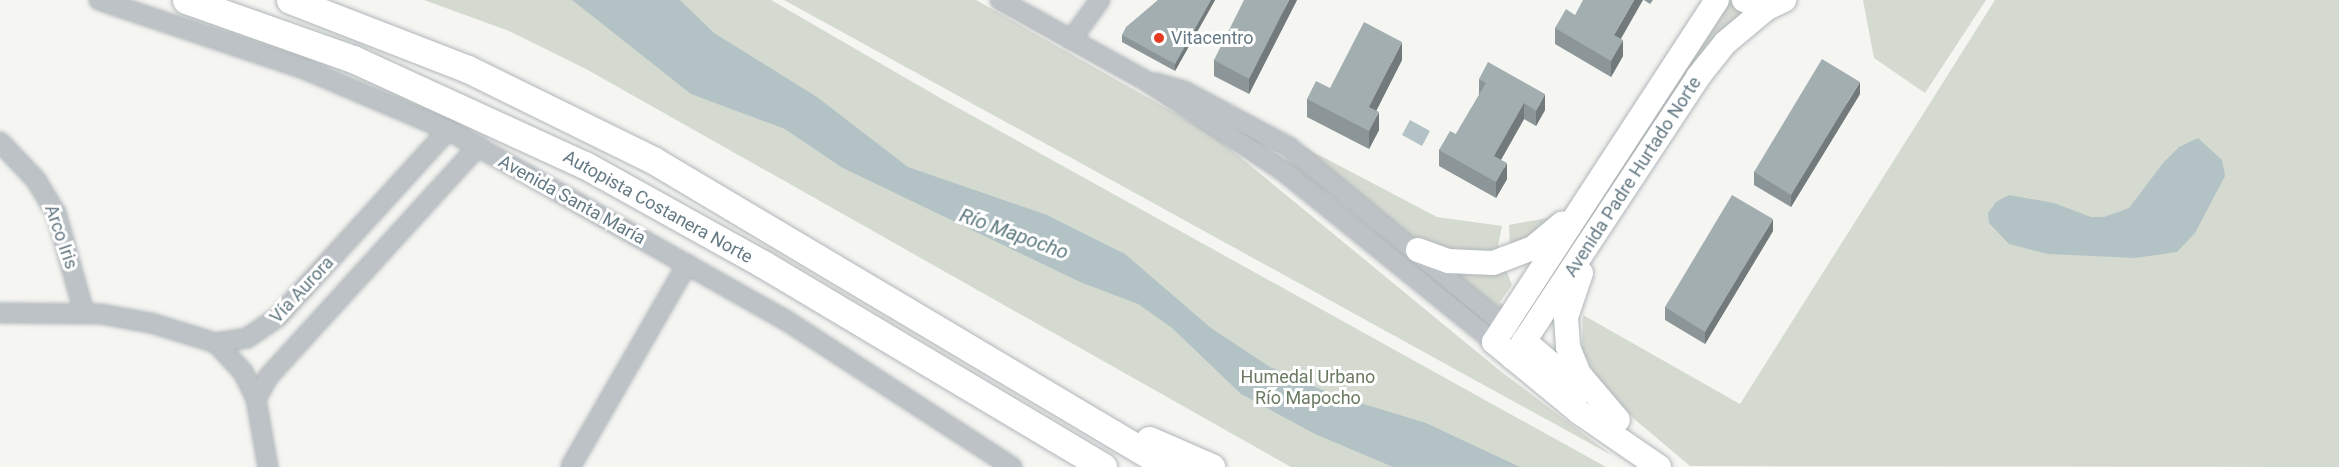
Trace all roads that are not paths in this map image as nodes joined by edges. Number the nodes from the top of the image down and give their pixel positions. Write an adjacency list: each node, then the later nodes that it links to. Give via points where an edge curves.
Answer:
1 (99, 0): 11 (street, Avenida Santa María, via 304,69)
2 (186, 0): 29 (highway, Autopista Costanera Norte, via 374,68 585,165 763,264)
3 (290, 0): 24 (highway, Autopista Costanera Norte, via 468,69 653,160)
4 (1000, 0): 9 (street)
5 (1100, 0): 9 (street)
6 (1717, 0): 14 (main road, Avenida Padre Hurtado Norte)
7 (1744, 0): 8 (main road)
8 (1782, 2): 15 (main road, Avenida Padre Hurtado Norte, via 1725,43 1698,77)
9 (1071, 40): 10 (street)
10 (1146, 81): 16 (street, via 1184,91 1289,147); 20 (street, via 1283,171)
11 (448, 130): 13 (street, Avenida Santa María); 21 (street, Vía Aurora, via 269,325 247,338)
12 (0, 142): 18 (street, Arco Iris, via 36,180 56,213)
13 (478, 146): 17 (street, Avenida Santa María); 23 (street, Vía Aurora, via 269,376)
14 (1589, 197): 16 (main road, via 1533,248 1508,259 1463,264); 20 (main road, Avenida Padre Hurtado Norte)
15 (1600, 228): 22 (main road, Avenida Padre Hurtado Norte); 25 (main road, via 1569,301 1566,333 1579,374)
16 (1418, 250): 20 (street)
17 (687, 264): 26 (street); 28 (street, Avenida Santa María, via 830,347)
18 (84, 312): 19 (street, Vía Aurora); 21 (street, Vía Aurora, via 151,323)
19 (0, 313)
20 (1500, 333): 22 (main road)
21 (216, 343): 23 (street, via 243,372)
22 (1519, 349): 25 (main road); 32 (main road, via 1579,412)
23 (256, 399): 27 (street)
24 (1089, 419): 30 (highway, Autopista Costanera Norte); 31 (highway)
25 (1618, 420): 33 (main road)
26 (571, 466)
27 (268, 467)
28 (1012, 467)
29 (1103, 467)
30 (1169, 467)
31 (1211, 467)
32 (1659, 467)
33 (1671, 467)

